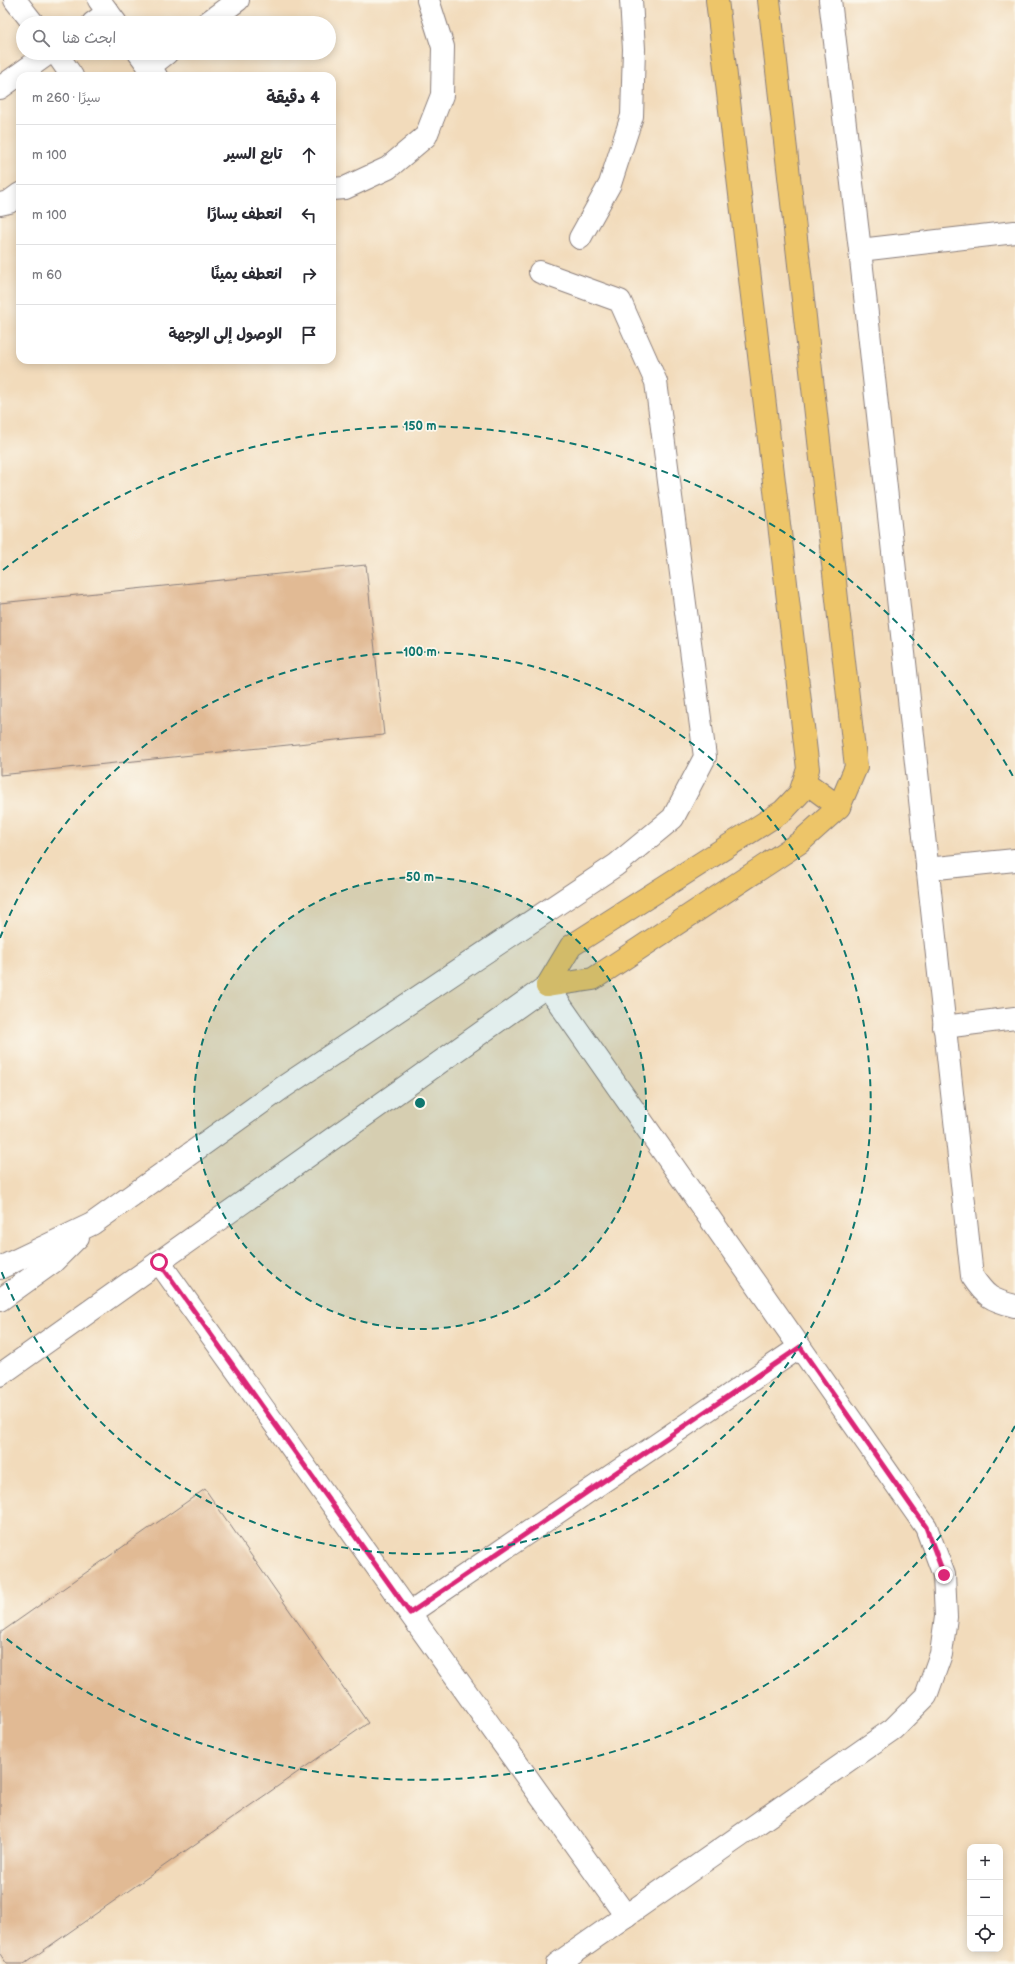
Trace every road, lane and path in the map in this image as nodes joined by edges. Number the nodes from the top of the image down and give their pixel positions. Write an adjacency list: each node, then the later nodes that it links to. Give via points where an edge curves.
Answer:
1 (15, 0): 8 (lane)
2 (238, 0): 9 (lane)
3 (428, 0): 16 (lane, via 443,47 442,95 426,136 388,168 345,188)
4 (631, 0): 20 (lane, via 634,49 632,116 610,184)
5 (717, 0): 23 (main road, via 808,769)
6 (769, 0): 24 (main road, via 856,767)
7 (830, 0): 21 (lane)
8 (28, 16)
9 (216, 16)
10 (39, 60): 12 (lane)
11 (61, 60): 13 (lane)
12 (22, 72)
13 (69, 72)
14 (16, 77): 15 (lane)
15 (0, 88)
16 (336, 189)
17 (16, 197): 18 (lane)
18 (0, 204)
19 (1015, 232): 21 (lane)
20 (580, 238)
21 (860, 250): 26 (lane)
22 (540, 272): 30 (lane, via 620,302 656,382 705,757 673,818 616,865 282,1088)
23 (805, 782): 24 (main road); 27 (main road, via 800,793 783,810 571,946)
24 (839, 807): 27 (main road, via 799,843 593,980)
25 (1015, 860): 26 (lane)
26 (927, 869): 29 (lane)
27 (547, 986): 31 (lane); 35 (lane)
28 (1015, 1018): 29 (lane)
29 (944, 1027): 34 (lane, via 972,1276 983,1292 1000,1302)
30 (92, 1224): 32 (lane); 33 (lane, via 53,1262)
31 (159, 1262): 36 (lane); 37 (lane)
32 (0, 1268)
33 (0, 1300)
34 (1015, 1306)
35 (800, 1347): 37 (lane); 38 (lane, via 926,1527 944,1575 946,1617 941,1654 926,1696 893,1729)
36 (0, 1375)
37 (410, 1613): 38 (lane)
38 (626, 1916): 39 (lane)
39 (557, 1964)

